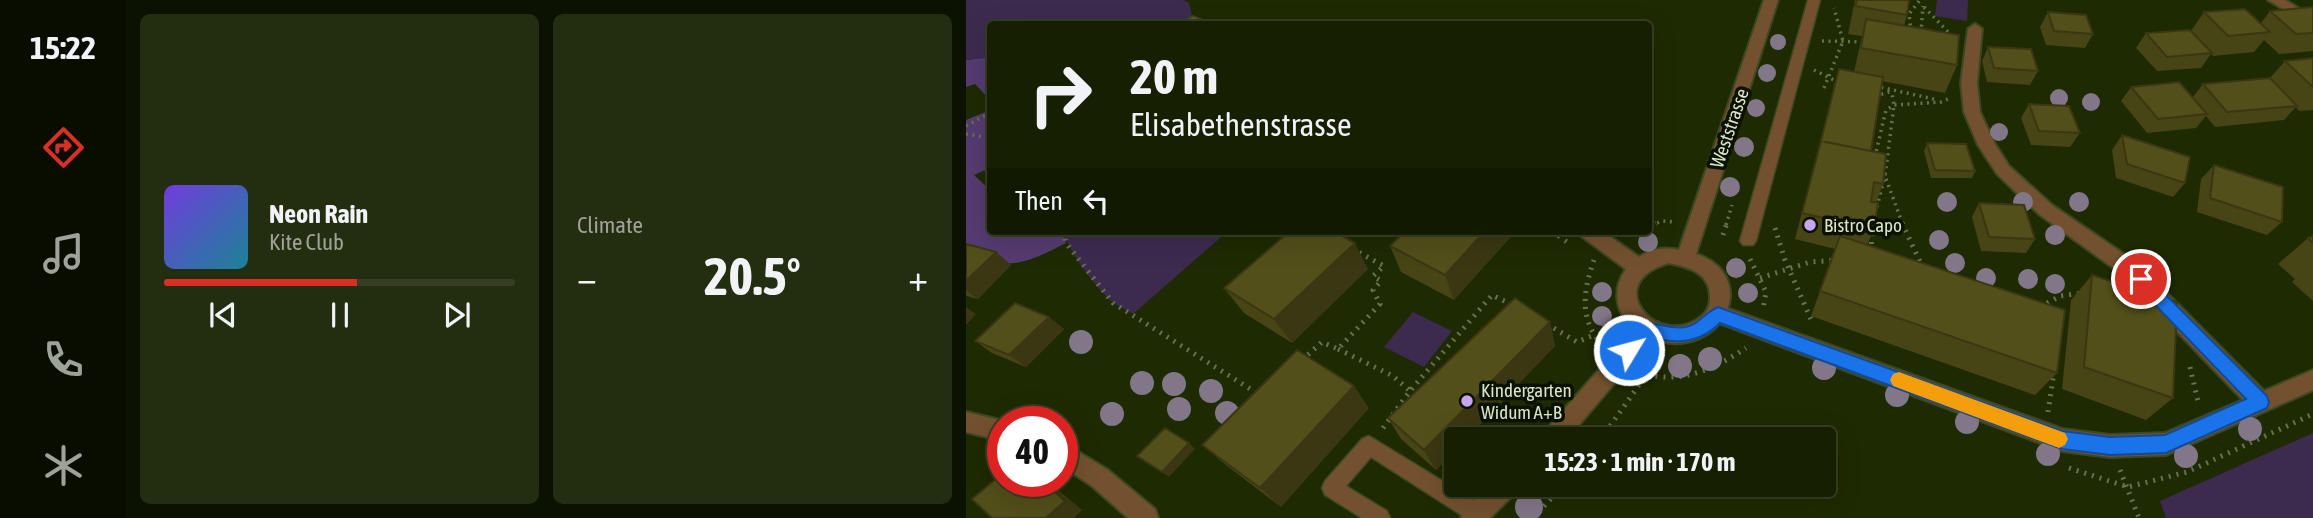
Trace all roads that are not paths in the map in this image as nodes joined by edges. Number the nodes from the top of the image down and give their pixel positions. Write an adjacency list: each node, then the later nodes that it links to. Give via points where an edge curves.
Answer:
1 (1772, 0): 8 (street, Weststrasse)
2 (1814, 0): 7 (lane)
3 (2275, 0): 4 (street)
4 (2313, 23)
5 (1975, 29): 13 (street, via 1970,78 1973,115 1987,145 2013,181 2130,269)
6 (1594, 235): 9 (street)
7 (1748, 241)
8 (1686, 256): 9 (street, via 1651,259); 10 (street, via 1714,273 1723,300)
9 (1638, 267): 11 (street, via 1625,292 1627,306)
10 (1718, 314): 11 (street, via 1705,327 1688,334); 13 (street, via 2062,440 2110,446 2166,444)
11 (1648, 329): 16 (street)
12 (2313, 380): 13 (street)
13 (2260, 402)
14 (966, 422): 15 (street)
15 (987, 427)
16 (1563, 427)
17 (1078, 463): 20 (street)
18 (1495, 497): 19 (street)
19 (1476, 516): 21 (lane, via 1370,445 1332,488)
20 (1146, 518)
21 (1380, 518)

